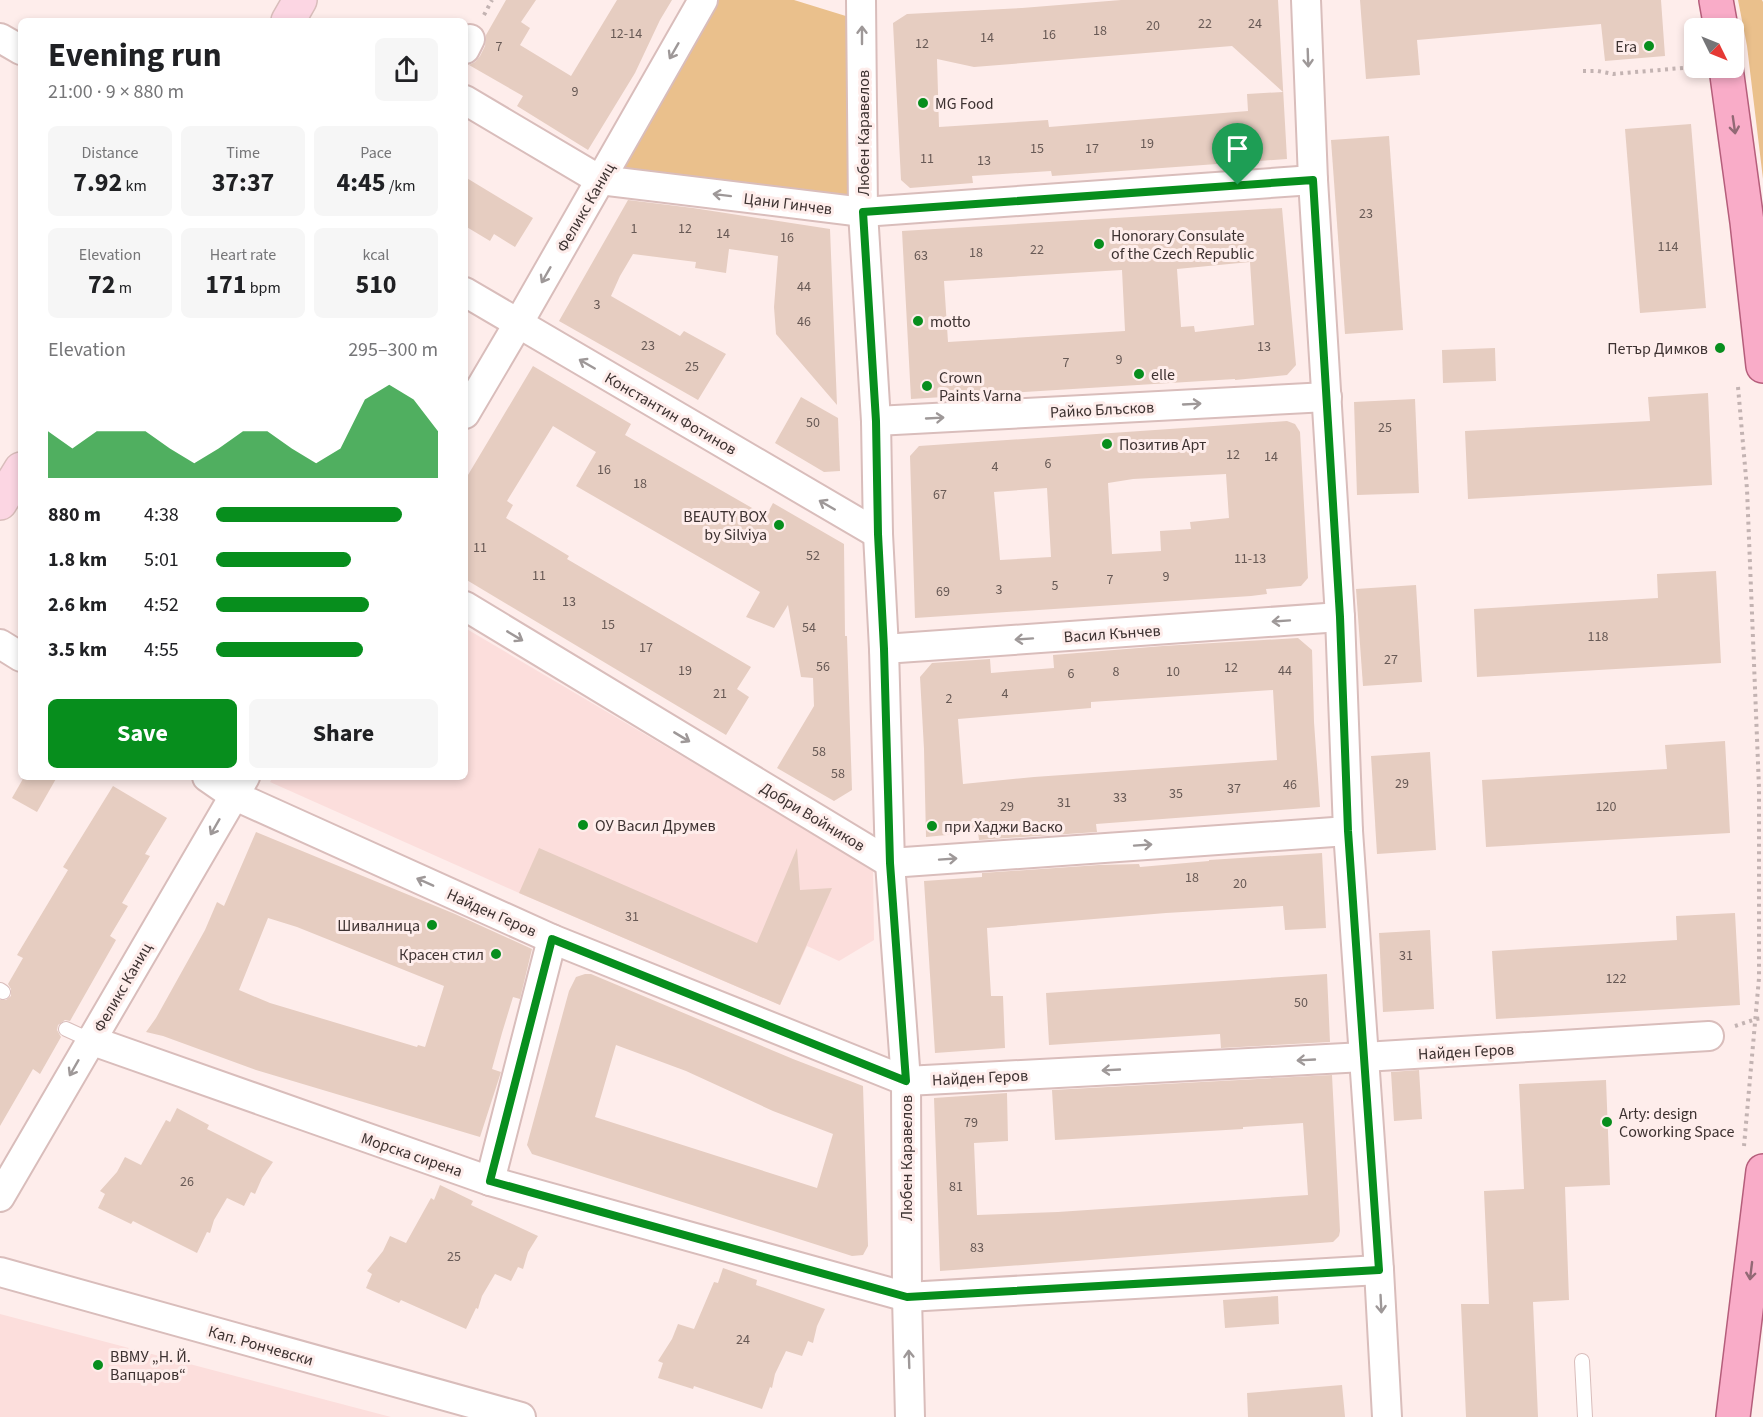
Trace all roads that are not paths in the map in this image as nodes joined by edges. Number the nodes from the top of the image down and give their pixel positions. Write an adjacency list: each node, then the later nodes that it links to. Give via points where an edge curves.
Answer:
1 (300, 0): 6 (street)
2 (703, 0): 12 (street, Феликс Каниц, one-way to 12)
3 (861, 0): 14 (street, Любен Каравелов, one-way to 3)
4 (1306, 0): 13 (street, one-way to 13)
5 (1716, 0): 7 (main road)
6 (290, 18)
7 (1719, 18)
8 (0, 38): 9 (street)
9 (18, 48)
10 (1727, 78): 17 (main road, one-way to 17, via 1747,222)
11 (468, 102): 12 (street, Цани Гинчев)
12 (600, 180): 14 (street, Цани Гинчев, one-way to 12); 16 (street, Феликс Каниц, one-way to 16)
13 (1313, 180): 14 (street, Цани Гинчев); 18 (street)
14 (863, 212): 20 (street, Любен Каравелов)
15 (468, 294): 16 (street, Константин Фотинов)
16 (518, 324): 19 (street, Феликс Каниц); 23 (street, Константин Фотинов, one-way to 16)
17 (1750, 376)
18 (1327, 397): 20 (street, Райко Блъсков, one-way to 18); 25 (street)
19 (468, 409)
20 (876, 421): 23 (street, Любен Каравелов)
21 (18, 474): 22 (street)
22 (0, 503)
23 (878, 534): 27 (street, Любен Каравелов)
24 (468, 608): 32 (street, Добри Войников, one-way to 32)
25 (1340, 617): 27 (street, Васил Кънчев, one-way to 27); 31 (street)
26 (0, 644): 28 (street)
27 (884, 649): 32 (street, Любен Каравелов)
28 (18, 655)
29 (218, 780): 30 (street, Найден Геров)
30 (239, 786): 33 (street, Найден Геров, one-way to 30); 34 (street, Феликс Каниц, one-way to 34)
31 (1348, 831): 32 (street, one-way to 31); 36 (street)
32 (890, 863): 37 (street, Любен Каравелов)
33 (552, 939): 37 (street, Найден Геров); 39 (street)
34 (78, 1034): 39 (street, Морска сирена); 40 (street, Феликс Каниц, one-way to 40)
35 (1709, 1036): 36 (street, Найден Геров)
36 (1364, 1057): 37 (street, Найден Геров, one-way to 37); 41 (street)
37 (906, 1081): 43 (street, Любен Каравелов)
38 (1754, 1160): 49 (main road, one-way to 49)
39 (490, 1181): 43 (street, Морска сирена)
40 (0, 1197)
41 (1379, 1270): 43 (street, Морска сирена); 47 (street, one-way to 47)
42 (0, 1272): 45 (street, Кап. Рончевски)
43 (907, 1297): 46 (street, Любен Каравелов, one-way to 43)
44 (1582, 1361): 48 (lane)
45 (521, 1417)
46 (910, 1417)
47 (1387, 1417)
48 (1585, 1417)
49 (1733, 1417)

